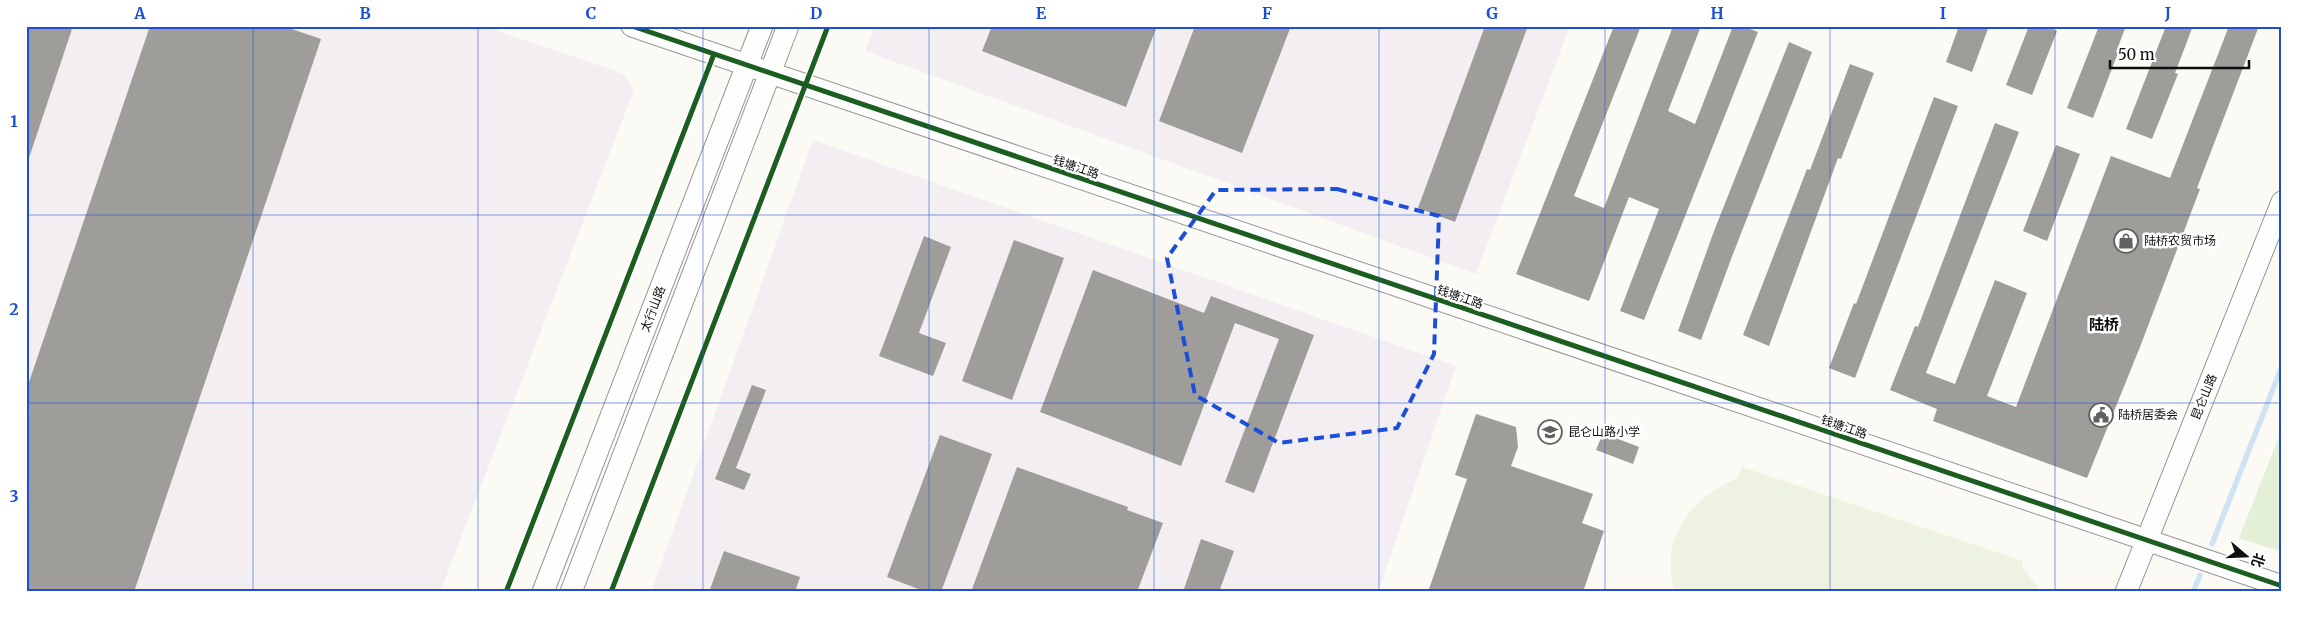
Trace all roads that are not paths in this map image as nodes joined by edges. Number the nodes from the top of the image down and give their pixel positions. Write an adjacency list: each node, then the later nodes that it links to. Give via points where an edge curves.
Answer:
1 (632, 26): 4 (street, 钱塘江路)
2 (762, 26): 4 (street, 太行山路)
3 (788, 26): 5 (street, 太行山路)
4 (747, 66): 5 (street, 钱塘江路); 9 (street, 太行山路)
5 (770, 74): 7 (street, 钱塘江路); 10 (street, 太行山路)
6 (2282, 202): 7 (street, 昆仑山路)
7 (2146, 540): 8 (street, 钱塘江路); 11 (street, 昆仑山路)
8 (2282, 586)
9 (543, 592)
10 (571, 592)
11 (2126, 592)

